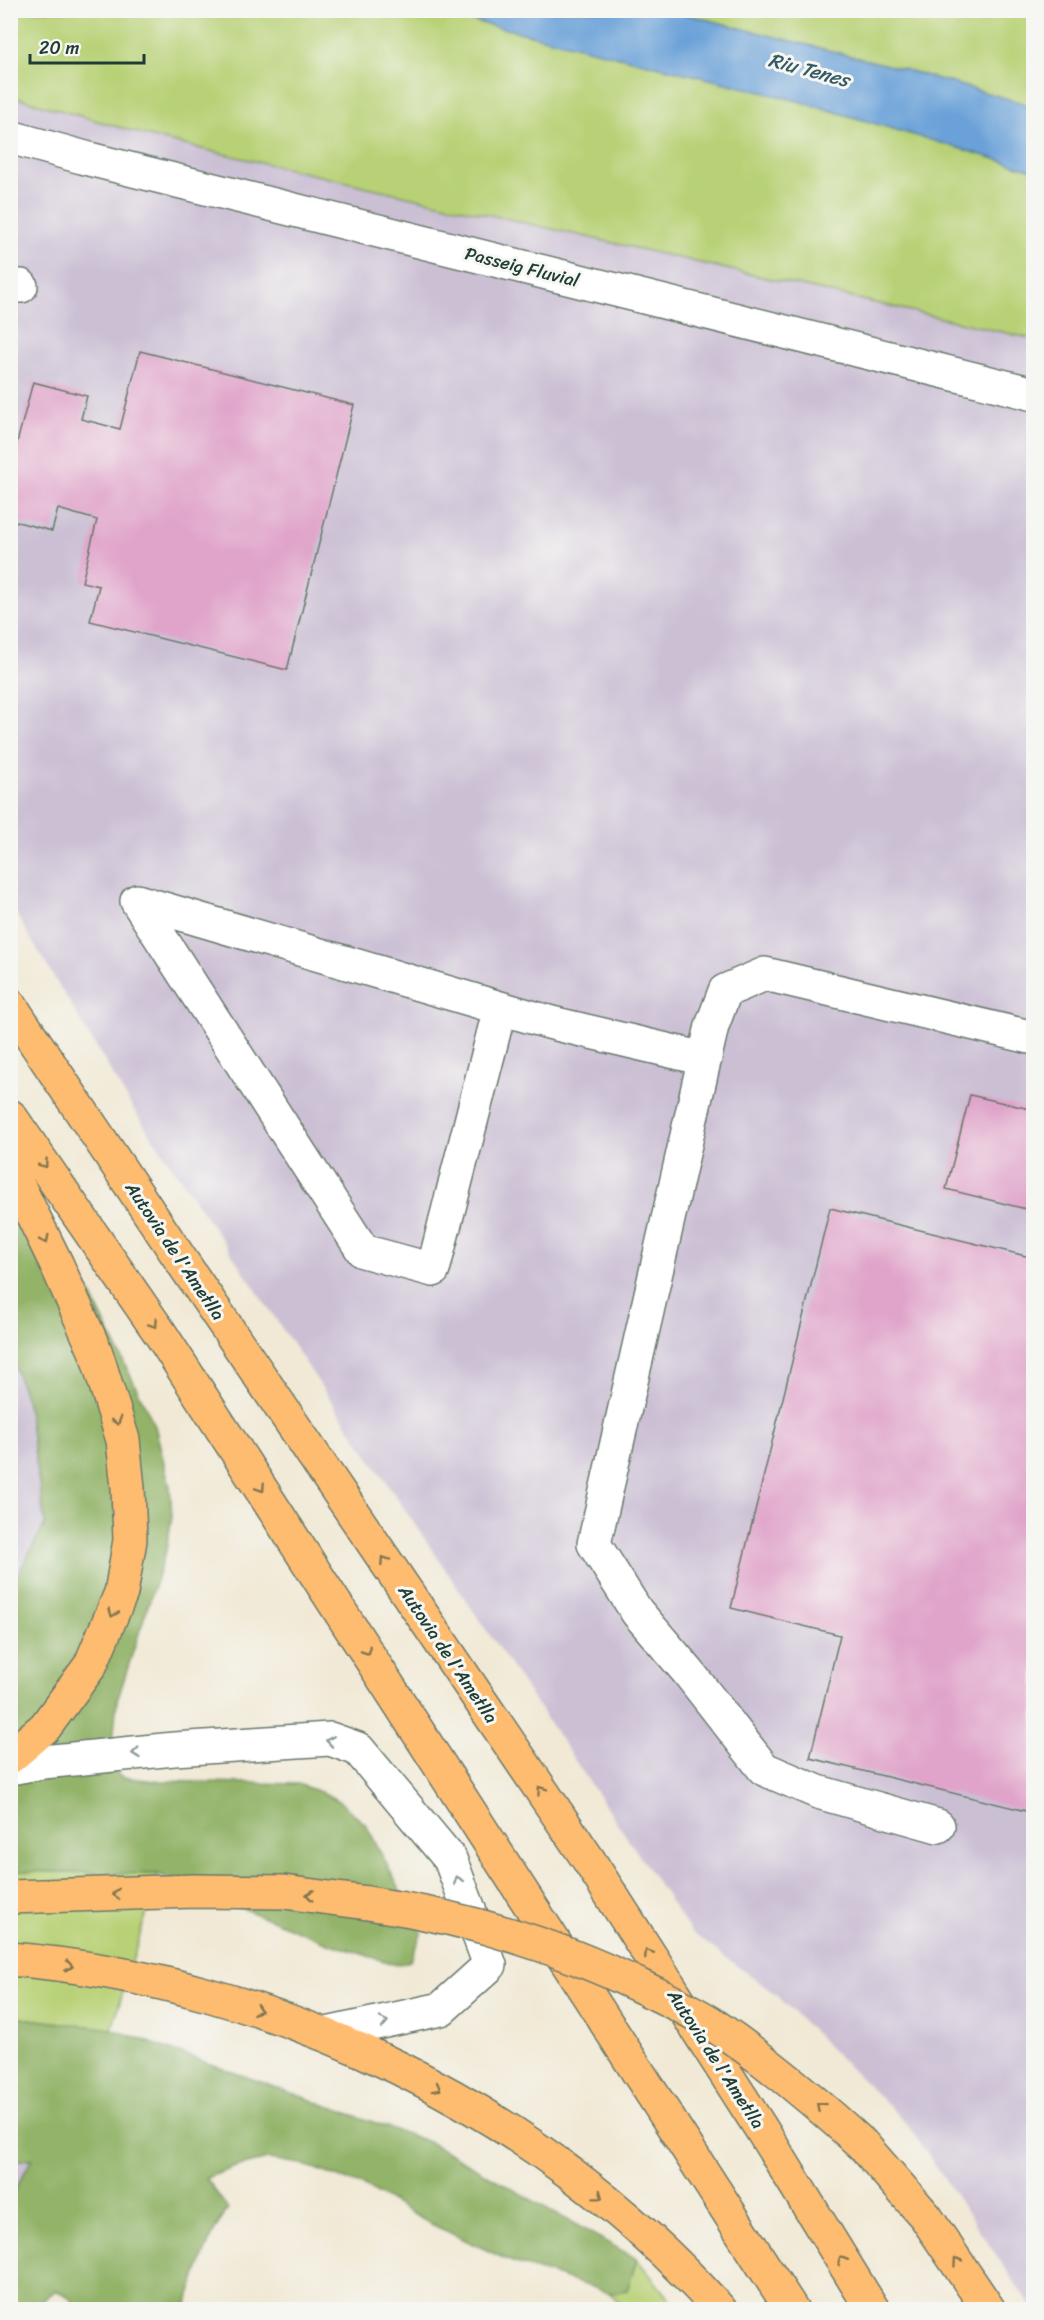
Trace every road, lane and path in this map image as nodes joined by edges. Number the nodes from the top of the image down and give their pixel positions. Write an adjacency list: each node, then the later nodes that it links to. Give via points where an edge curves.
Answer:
1 (10, 137): 2 (street, Passeig Fluvial)
2 (1034, 394)
3 (10, 1005): 17 (highway, Autovia de l'Ametlla, one-way to 3, via 588,1859)
4 (500, 1008): 4 (street, via 205,921 137,901 363,1251 433,1269); 6 (street)
5 (1034, 1038): 6 (street, via 765,974 725,991)
6 (705, 1059): 11 (street, via 594,1544 637,1612 764,1768 818,1792)
7 (10, 1116): 16 (highway, one-way to 16, via 160,1333)
8 (10, 1169): 9 (highway, one-way to 9, via 96,1353 123,1440 130,1540 121,1593 90,1666 45,1727)
9 (10, 1757)
10 (10, 1768): 14 (street, one-way to 10, via 441,2009 490,1965 450,1859 358,1749 330,1738 174,1749)
11 (938, 1826)
12 (10, 1898): 18 (highway, one-way to 12, bridge, via 926,2217 864,2145 754,2053 712,2024 601,1966 495,1929 419,1910 284,1892)
13 (10, 1959): 14 (highway, one-way to 14, via 160,1983)
14 (326, 2034): 15 (highway, one-way to 15, via 448,2094 531,2145 620,2212 683,2268)
15 (720, 2310)
16 (792, 2310)
17 (873, 2310)
18 (989, 2310)

